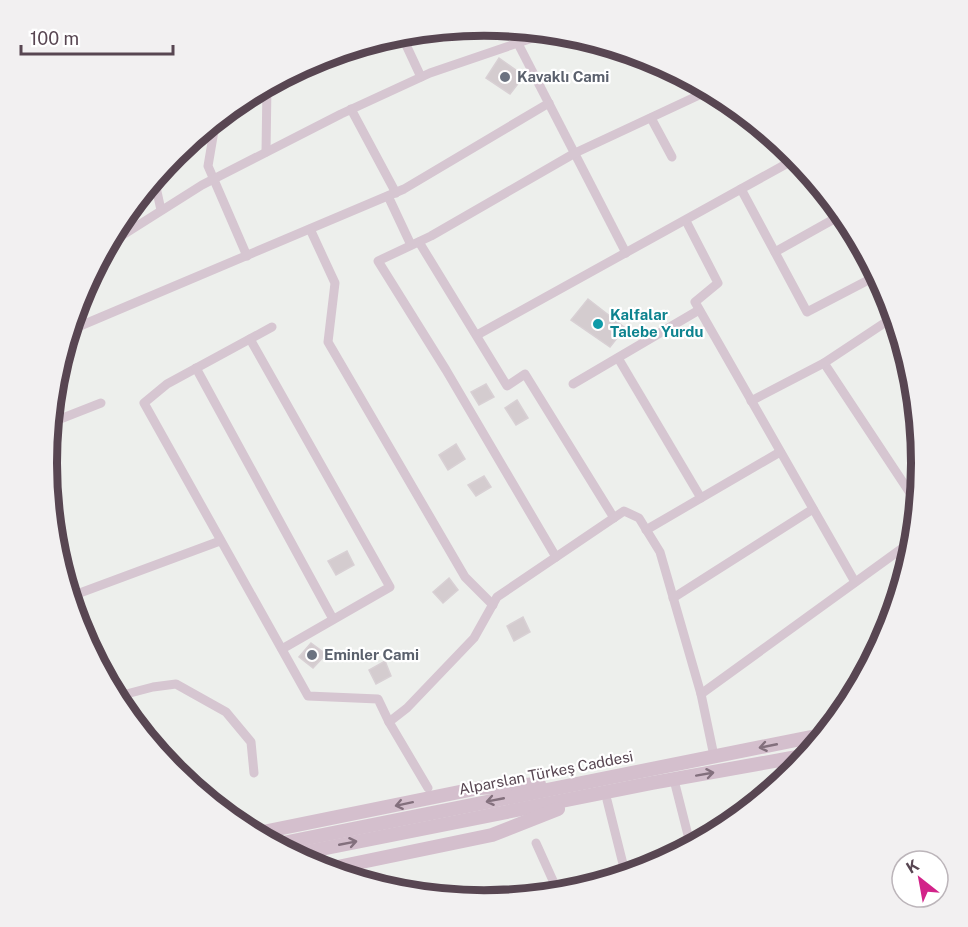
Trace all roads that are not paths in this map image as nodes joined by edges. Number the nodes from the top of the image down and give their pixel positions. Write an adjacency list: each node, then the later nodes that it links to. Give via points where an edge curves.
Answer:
1 (515, 37): 4 (street)
2 (530, 39): 4 (street)
3 (405, 43): 5 (street)
4 (518, 43): 5 (street); 8 (street)
5 (421, 77): 9 (street)
6 (267, 95): 12 (street)
7 (700, 95): 10 (street)
8 (549, 103): 13 (street); 19 (street)
9 (351, 109): 12 (street); 19 (street)
10 (651, 118): 13 (street); 14 (street)
11 (214, 132): 16 (street, via 208,166)
12 (266, 152): 16 (street)
13 (575, 153): 25 (street); 27 (street)
14 (672, 157)
15 (788, 163): 17 (street)
16 (212, 180): 20 (street); 28 (street)
17 (741, 189): 22 (street); 26 (street)
18 (157, 190): 20 (street)
19 (392, 195): 23 (street); 25 (street)
20 (161, 210): 24 (street)
21 (834, 219): 26 (street)
22 (686, 221): 27 (street); 30 (street, via 718,283 695,302)
23 (310, 229): 28 (street); 55 (street, via 335,283 328,342 465,577)
24 (124, 234)
25 (415, 244): 34 (street); 51 (street, via 378,261)
26 (775, 252): 29 (street, via 807,312)
27 (626, 253): 34 (street)
28 (247, 256): 32 (street)
29 (870, 279)
30 (699, 310): 36 (street); 40 (street)
31 (887, 320): 37 (street)
32 (79, 325)
33 (272, 327): 35 (street)
34 (477, 336): 47 (street, via 507,386 525,374)
35 (250, 339): 38 (street); 56 (street, via 390,587)
36 (618, 358): 39 (street); 45 (street)
37 (824, 363): 40 (street); 44 (street)
38 (196, 368): 49 (street, via 144,403); 56 (street)
39 (573, 384)
40 (751, 401): 43 (street)
41 (101, 403): 42 (street)
42 (59, 420)
43 (780, 452): 45 (street); 46 (street)
44 (911, 494)
45 (701, 498): 48 (street)
46 (813, 509): 52 (street); 54 (street)
47 (614, 518): 48 (street, via 624,512 639,518); 51 (street)
48 (646, 530): 54 (street, via 660,552)
49 (220, 541): 53 (street); 57 (street)
50 (903, 548): 52 (street)
51 (556, 556): 55 (street, via 497,597)
52 (855, 582): 59 (street)
53 (77, 594)
54 (673, 598): 59 (street)
55 (493, 604): 60 (street, via 474,638)
56 (333, 619): 57 (street)
57 (282, 650): 60 (street, via 308,696 378,699)
58 (125, 694): 64 (street, via 176,684 226,712 251,742)
59 (701, 694): 62 (street)
60 (389, 722): 67 (street)
61 (812, 737): 62 (main road, Alparslan Türkeş Caddesi, one-way to 62)
62 (714, 756): 65 (main road, Alparslan Türkeş Caddesi)
63 (794, 758): 66 (main road, Alparslan Türkeş Caddesi, one-way to 63)
64 (254, 773)
65 (650, 777): 66 (main road, Alparslan Türkeş Caddesi); 68 (main road, via 633,793); 69 (main road, one-way to 69, via 620,769 541,784 479,788); 71 (main road, Alparslan Türkeş Caddesi, one-way to 71); 73 (main road, Alparslan Türkeş Caddesi, one-way to 65)
66 (674, 780): 70 (street)
67 (428, 788)
68 (607, 800): 74 (main road, via 550,812 492,835); 75 (street)
69 (266, 831)
70 (689, 839)
71 (286, 843)
72 (536, 843): 76 (street)
73 (306, 852)
74 (342, 866)
75 (624, 867)
76 (556, 885)

